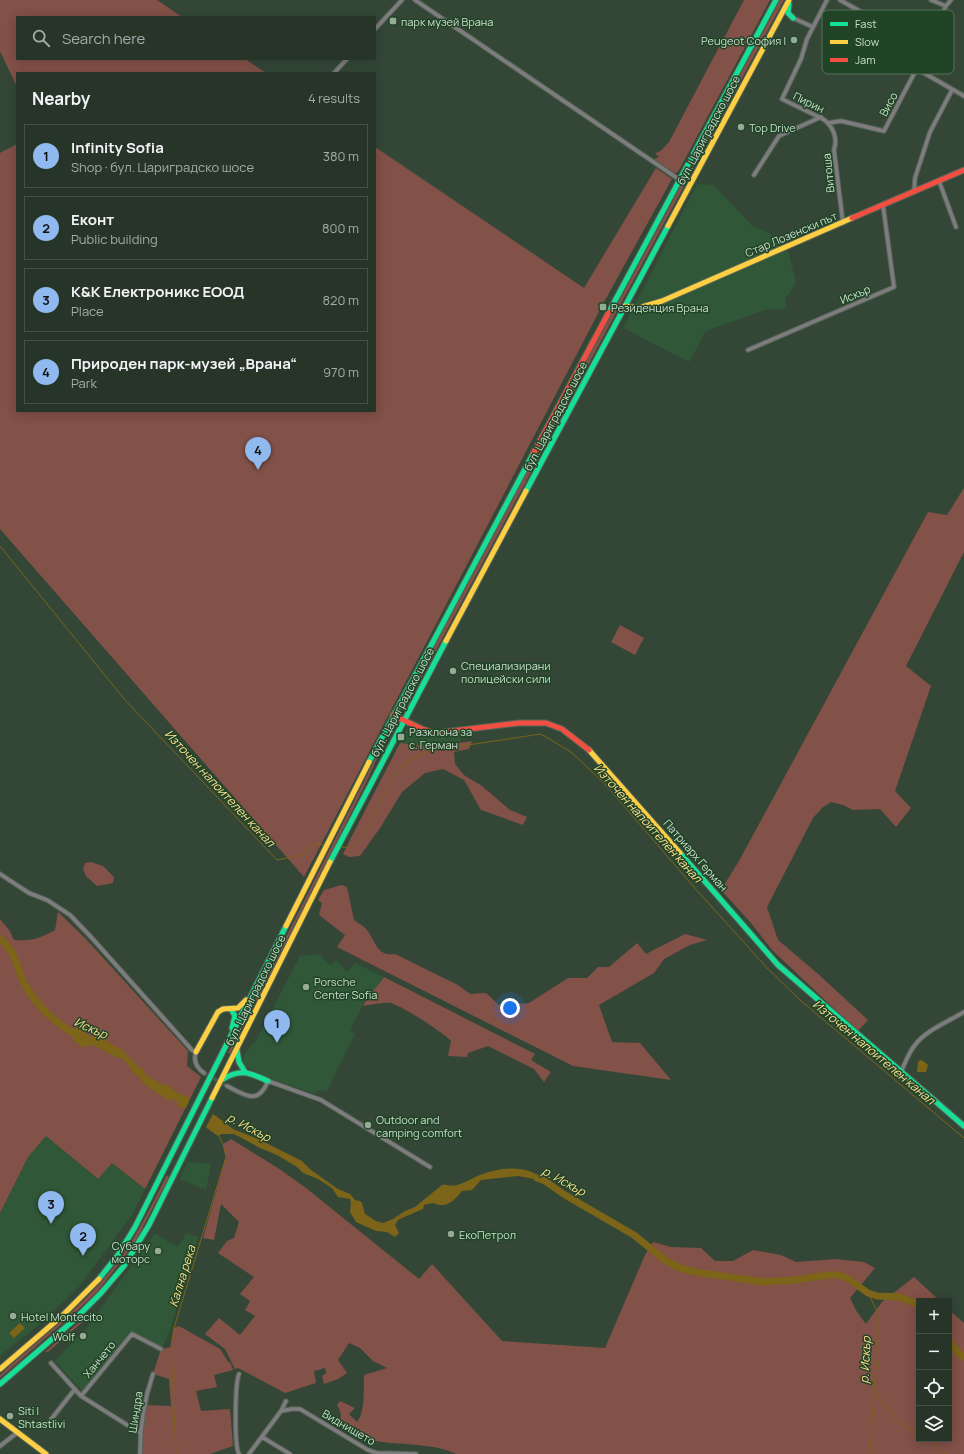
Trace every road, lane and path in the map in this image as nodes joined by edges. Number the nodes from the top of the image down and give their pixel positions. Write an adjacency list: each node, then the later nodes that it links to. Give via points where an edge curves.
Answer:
1 (402, 0): 15 (street)
2 (415, 0): 26 (street)
3 (776, 0): 26 (main road, бул. Цариградско шосе)
4 (789, 0): 12 (main road, via 788,13); 13 (main road, бул. Цариградско шосе)
5 (827, 0): 14 (street)
6 (840, 0): 10 (street)
7 (931, 0): 9 (street)
8 (951, 0): 9 (street)
9 (946, 6): 11 (street)
10 (858, 10)
11 (944, 10)
12 (793, 18): 13 (main road, via 786,17); 14 (street)
13 (776, 24): 32 (main road, бул. Цариградско шосе)
14 (813, 27): 22 (street, Пирин, via 799,65 782,99)
15 (376, 28)
16 (346, 60): 17 (street)
17 (335, 72)
18 (914, 74): 23 (street, Висо, via 884,131 841,121)
19 (925, 74): 20 (street)
20 (952, 90): 21 (street); 28 (street, via 932,126 915,178)
21 (964, 96)
22 (821, 117): 23 (street, Пирин); 25 (street, via 779,136)
23 (828, 123): 30 (street, Витоша, via 836,138 834,150)
24 (964, 170): 27 (main road, Стар Лозенски път)
25 (754, 175)
26 (680, 180): 34 (main road, бул. Цариградско шосе)
27 (939, 181): 28 (main road, Стар Лозенски път); 31 (street)
28 (914, 192): 29 (main road, Стар Лозенски път)
29 (883, 206): 30 (main road, Стар Лозенски път); 33 (street, Искър, via 894,287)
30 (843, 223): 32 (main road, Стар Лозенски път, via 662,301 632,309)
31 (956, 227)
32 (625, 306): 35 (main road, бул. Цариградско шосе)
33 (748, 350)
34 (393, 715): 35 (main road, Патриарх Герман); 37 (main road, бул. Цариградско шосе)
35 (403, 720): 41 (main road, бул. Цариградско шосе); 44 (main road, Патриарх Герман, via 435,732 537,722 552,725 571,735 593,755 778,964)
36 (0, 874): 42 (street, via 70,915)
37 (259, 980): 38 (main road, via 242,1005); 40 (main road, бул. Цариградско шосе)
38 (231, 1009): 40 (main road, via 235,1016); 42 (main road, via 218,1012)
39 (964, 1012): 44 (street, via 917,1042)
40 (229, 1041): 53 (main road, бул. Цариградско шосе, via 140,1218 113,1261 81,1298)
41 (237, 1049): 43 (main road, via 238,1062); 46 (main road, бул. Цариградско шосе)
42 (196, 1052): 45 (street, via 197,1066)
43 (246, 1072): 46 (main road, via 234,1072); 47 (main road)
44 (901, 1072): 49 (main road, Патриарх Герман)
45 (204, 1073)
46 (222, 1080): 56 (main road, бул. Цариградско шосе, via 149,1225 129,1259 79,1315)
47 (268, 1081): 48 (street, via 262,1092 253,1097); 50 (street, via 321,1100)
48 (227, 1086)
49 (964, 1126)
50 (430, 1167)
51 (161, 1349): 58 (street, Ханчето, via 132,1334)
52 (51, 1363): 57 (street)
53 (0, 1369)
54 (153, 1374): 64 (street, Шиндра)
55 (239, 1374): 70 (street, via 236,1402)
56 (0, 1384)
57 (75, 1389): 58 (street); 62 (street)
58 (81, 1396): 64 (street)
59 (286, 1401): 60 (street)
60 (281, 1411): 65 (street); 67 (street, Виднището, via 300,1409)
61 (0, 1419): 63 (main road)
62 (49, 1422)
63 (18, 1432): 66 (street); 68 (main road)
64 (140, 1433): 69 (street, Шиндра)
65 (262, 1437): 71 (street); 72 (street)
66 (0, 1446)
67 (377, 1453): 73 (street, Виднището)
68 (46, 1454)
69 (140, 1454)
70 (238, 1454)
71 (249, 1454)
72 (290, 1454)
73 (416, 1454)

